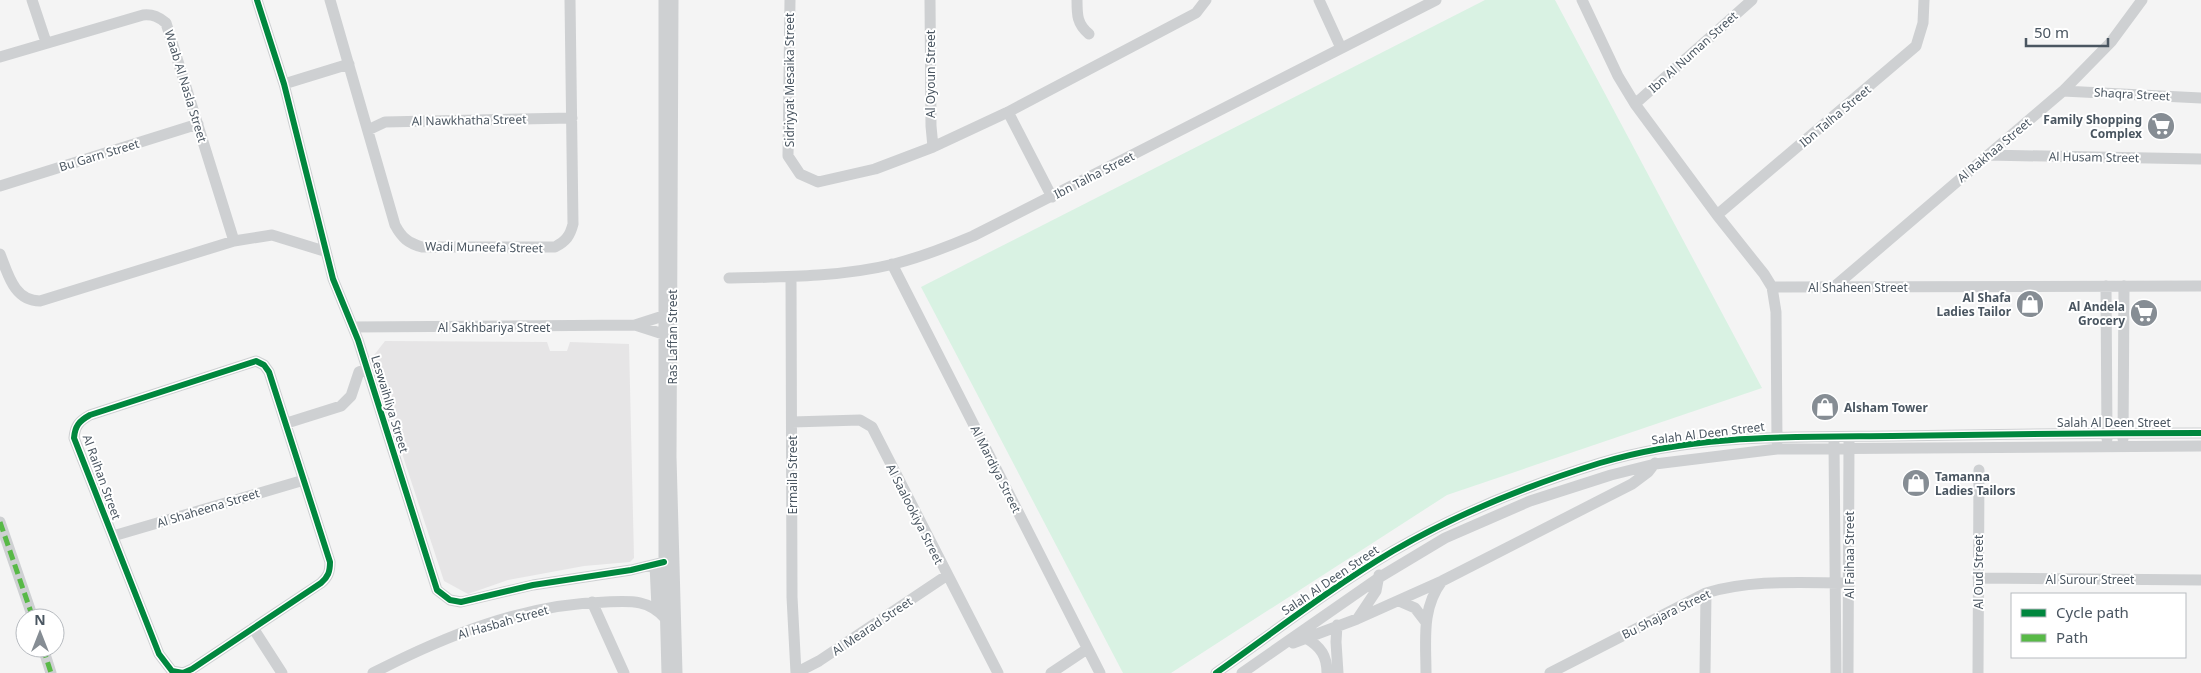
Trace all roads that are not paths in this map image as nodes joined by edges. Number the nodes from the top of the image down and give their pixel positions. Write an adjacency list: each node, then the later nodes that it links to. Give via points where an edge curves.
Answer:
1 (32, 0): 18 (street)
2 (257, 0): 22 (street, Leswaihliya Street)
3 (330, 0): 21 (street, Wadi Muneefa Street)
4 (570, 0): 27 (street, Wadi Muneefa Street)
5 (664, 0): 47 (street, Ras Laffan Street)
6 (673, 0): 100 (street, Ras Laffan Street, via 671,466)
7 (790, 0): 30 (street, Sidriyyat Mesaika Street, via 788,156 800,174 818,182 832,181)
8 (930, 0): 30 (street, Al Oyoun Street)
9 (1077, 0): 17 (street, via 1080,26)
10 (1206, 0): 26 (street, Sidriyyat Mesaika Street, via 1196,13)
11 (1319, 0): 19 (street)
12 (1436, 0): 19 (street, Ibn Talha Street)
13 (1582, 0): 25 (street)
14 (1752, 0): 25 (street, Ibn Al Numan Street)
15 (1924, 0): 35 (street, Ibn Talha Street, via 1923,23 1916,46)
16 (2142, 0): 23 (street, Al Rakhaa Street, via 2111,42)
17 (1089, 34)
18 (46, 42): 20 (street, Waab Al Nasla Street); 28 (street, Waab Al Nasla Street, via 143,15 152,14 160,18 166,23)
19 (1341, 48): 34 (street, Ibn Talha Street)
20 (0, 56)
21 (349, 64): 22 (street); 29 (street, Wadi Muneefa Street)
22 (284, 84): 37 (street, Leswaihliya Street)
23 (2063, 91): 24 (street, Shaqra Street); 31 (street, Al Rakhaa Street)
24 (2201, 98)
25 (1635, 104): 35 (street)
26 (1008, 112): 30 (street, Sidriyyat Mesaika Street); 34 (street)
27 (572, 118): 29 (street, Al Nawkhatha Street, via 385,122); 29 (street, Wadi Muneefa Street, via 573,224 565,242 555,247 411,244 402,238 395,225)
28 (198, 124): 33 (street, Bu Garn Street); 36 (street, Waab Al Nasla Street)
29 (368, 130)
30 (933, 148)
31 (1987, 156): 32 (street, Al Husam Street); 45 (street, Al Rakhaa Street)
32 (2201, 160)
33 (0, 186)
34 (1052, 197): 39 (street, Ibn Talha Street, via 973,236)
35 (1716, 215): 46 (street)
36 (234, 241): 37 (street, via 272,235); 38 (street, via 40,301 25,298 12,286)
37 (324, 250): 49 (street, Leswaihliya Street)
38 (0, 254)
39 (892, 264): 40 (street, Ibn Talha Street); 92 (street, Al Mardiya Street)
40 (791, 277): 41 (street, Ibn Talha Street); 52 (street, Ermaila Street)
41 (730, 278)
42 (2106, 286): 43 (street, Al Shaheen Street); 45 (street, Al Shaheen Street); 54 (street)
43 (2124, 286): 44 (street, Al Shaheen Street); 55 (street)
44 (2201, 286)
45 (1834, 287): 46 (street, Al Shaheen Street)
46 (1772, 288): 57 (street, via 1776,312)
47 (663, 316): 48 (street, Al Sakhbariya Street); 50 (street, Ras Laffan Street)
48 (635, 325): 49 (street, Al Sakhbariya Street); 50 (street, Al Sakhbariya Street)
49 (354, 327): 51 (street, Leswaihliya Street)
50 (663, 334): 72 (street, Ras Laffan Street)
51 (366, 369): 53 (street, via 359,372 351,396 341,406); 72 (street, Leswaihliya Street, via 437,590 445,598 456,602 564,579)
52 (792, 422): 74 (street, Al Saalookiya Street, via 860,420 872,428); 101 (street, Ermaila Street, via 792,597)
53 (286, 423): 69 (street, Al Raihan Street); 71 (street, Al Raihan Street, via 269,372 256,361 79,421 74,438)
54 (2106, 433): 55 (street, Salah Al Deen Street); 59 (street, Salah Al Deen Street); 60 (street)
55 (2123, 433): 56 (street, Salah Al Deen Street); 61 (street)
56 (2201, 433)
57 (1777, 436): 58 (street, Salah Al Deen Street); 63 (street); 66 (street, Salah Al Deen Street)
58 (1834, 436): 59 (street, Salah Al Deen Street); 64 (street, Al Faihaa Street)
59 (1848, 436): 65 (street, Al Faihaa Street)
60 (2107, 446): 61 (street, Salah Al Deen Street); 65 (street, Salah Al Deen Street)
61 (2122, 446): 62 (street, Salah Al Deen Street)
62 (2201, 446)
63 (1777, 449): 64 (street, Salah Al Deen Street); 67 (street, Salah Al Deen Street)
64 (1834, 449): 65 (street, Salah Al Deen Street); 79 (street, Al Faihaa Street)
65 (1849, 449): 80 (street, Al Faihaa Street)
66 (1652, 450): 67 (street); 73 (street, Salah Al Deen Street, via 1601,463 1489,504 1415,539)
67 (1655, 464): 75 (street, Salah Al Deen Street, via 1530,501 1446,538); 78 (street, Salah Al Deen Street, via 1632,484)
68 (1979, 470): 76 (street, Al Oud Street)
69 (304, 480): 71 (street, Al Shaheena Street); 89 (street, Al Raihan Street, via 330,562 327,578)
70 (0, 522): 84 (street)
71 (112, 536): 89 (street, Al Raihan Street, via 158,654 172,671 183,673 192,669)
72 (660, 564): 85 (street, Ras Laffan Street)
73 (1368, 568): 75 (street, via 1377,570); 105 (street, Salah Al Deen Street)
74 (946, 576): 101 (street, Al Mearad Street); 102 (street, Al Saalookiya Street)
75 (1380, 577): 86 (street, via 1376,591); 91 (street, Salah Al Deen Street)
76 (1978, 578): 77 (street, Al Surour Street); 115 (street, Al Oud Street)
77 (2201, 580)
78 (1442, 581): 82 (street, Salah Al Deen Street); 87 (street, via 1429,604)
79 (1836, 583): 80 (street, Bu Shajara Street); 81 (street, Bu Shajara Street, via 1732,585); 113 (street, Al Faihaa Street)
80 (1850, 583): 114 (street, Al Faihaa Street)
81 (1706, 593): 94 (street, Bu Shajara Street); 112 (street)
82 (1399, 601): 86 (street, Salah Al Deen Street); 87 (street, via 1415,608)
83 (592, 602): 85 (street, Al Hasbah Street, via 643,602); 97 (street, Al Hasbah Street, via 532,612 472,629); 98 (street)
84 (30, 608)
85 (661, 614): 99 (street, Ras Laffan Street)
86 (1356, 619): 88 (street, Salah Al Deen Street)
87 (1425, 621): 109 (street)
88 (1338, 625): 90 (street, Salah Al Deen Street); 108 (street)
89 (253, 628): 96 (street)
90 (1306, 638): 91 (street, Salah Al Deen Street); 107 (street, via 1324,654)
91 (1282, 645): 106 (street, Salah Al Deen Street)
92 (1087, 649): 103 (street); 104 (street, Al Mardiya Street)
93 (46, 658): 95 (street)
94 (1571, 662): 110 (street, Bu Shajara Street); 111 (street)
95 (51, 673)
96 (282, 673)
97 (373, 673)
98 (624, 673)
99 (667, 673)
100 (676, 673)
101 (796, 673)
102 (998, 673)
103 (1051, 673)
104 (1100, 673)
105 (1216, 673)
106 (1242, 673)
107 (1327, 673)
108 (1338, 673)
109 (1426, 673)
110 (1550, 673)
111 (1576, 673)
112 (1705, 673)
113 (1836, 673)
114 (1848, 673)
115 (1978, 673)

